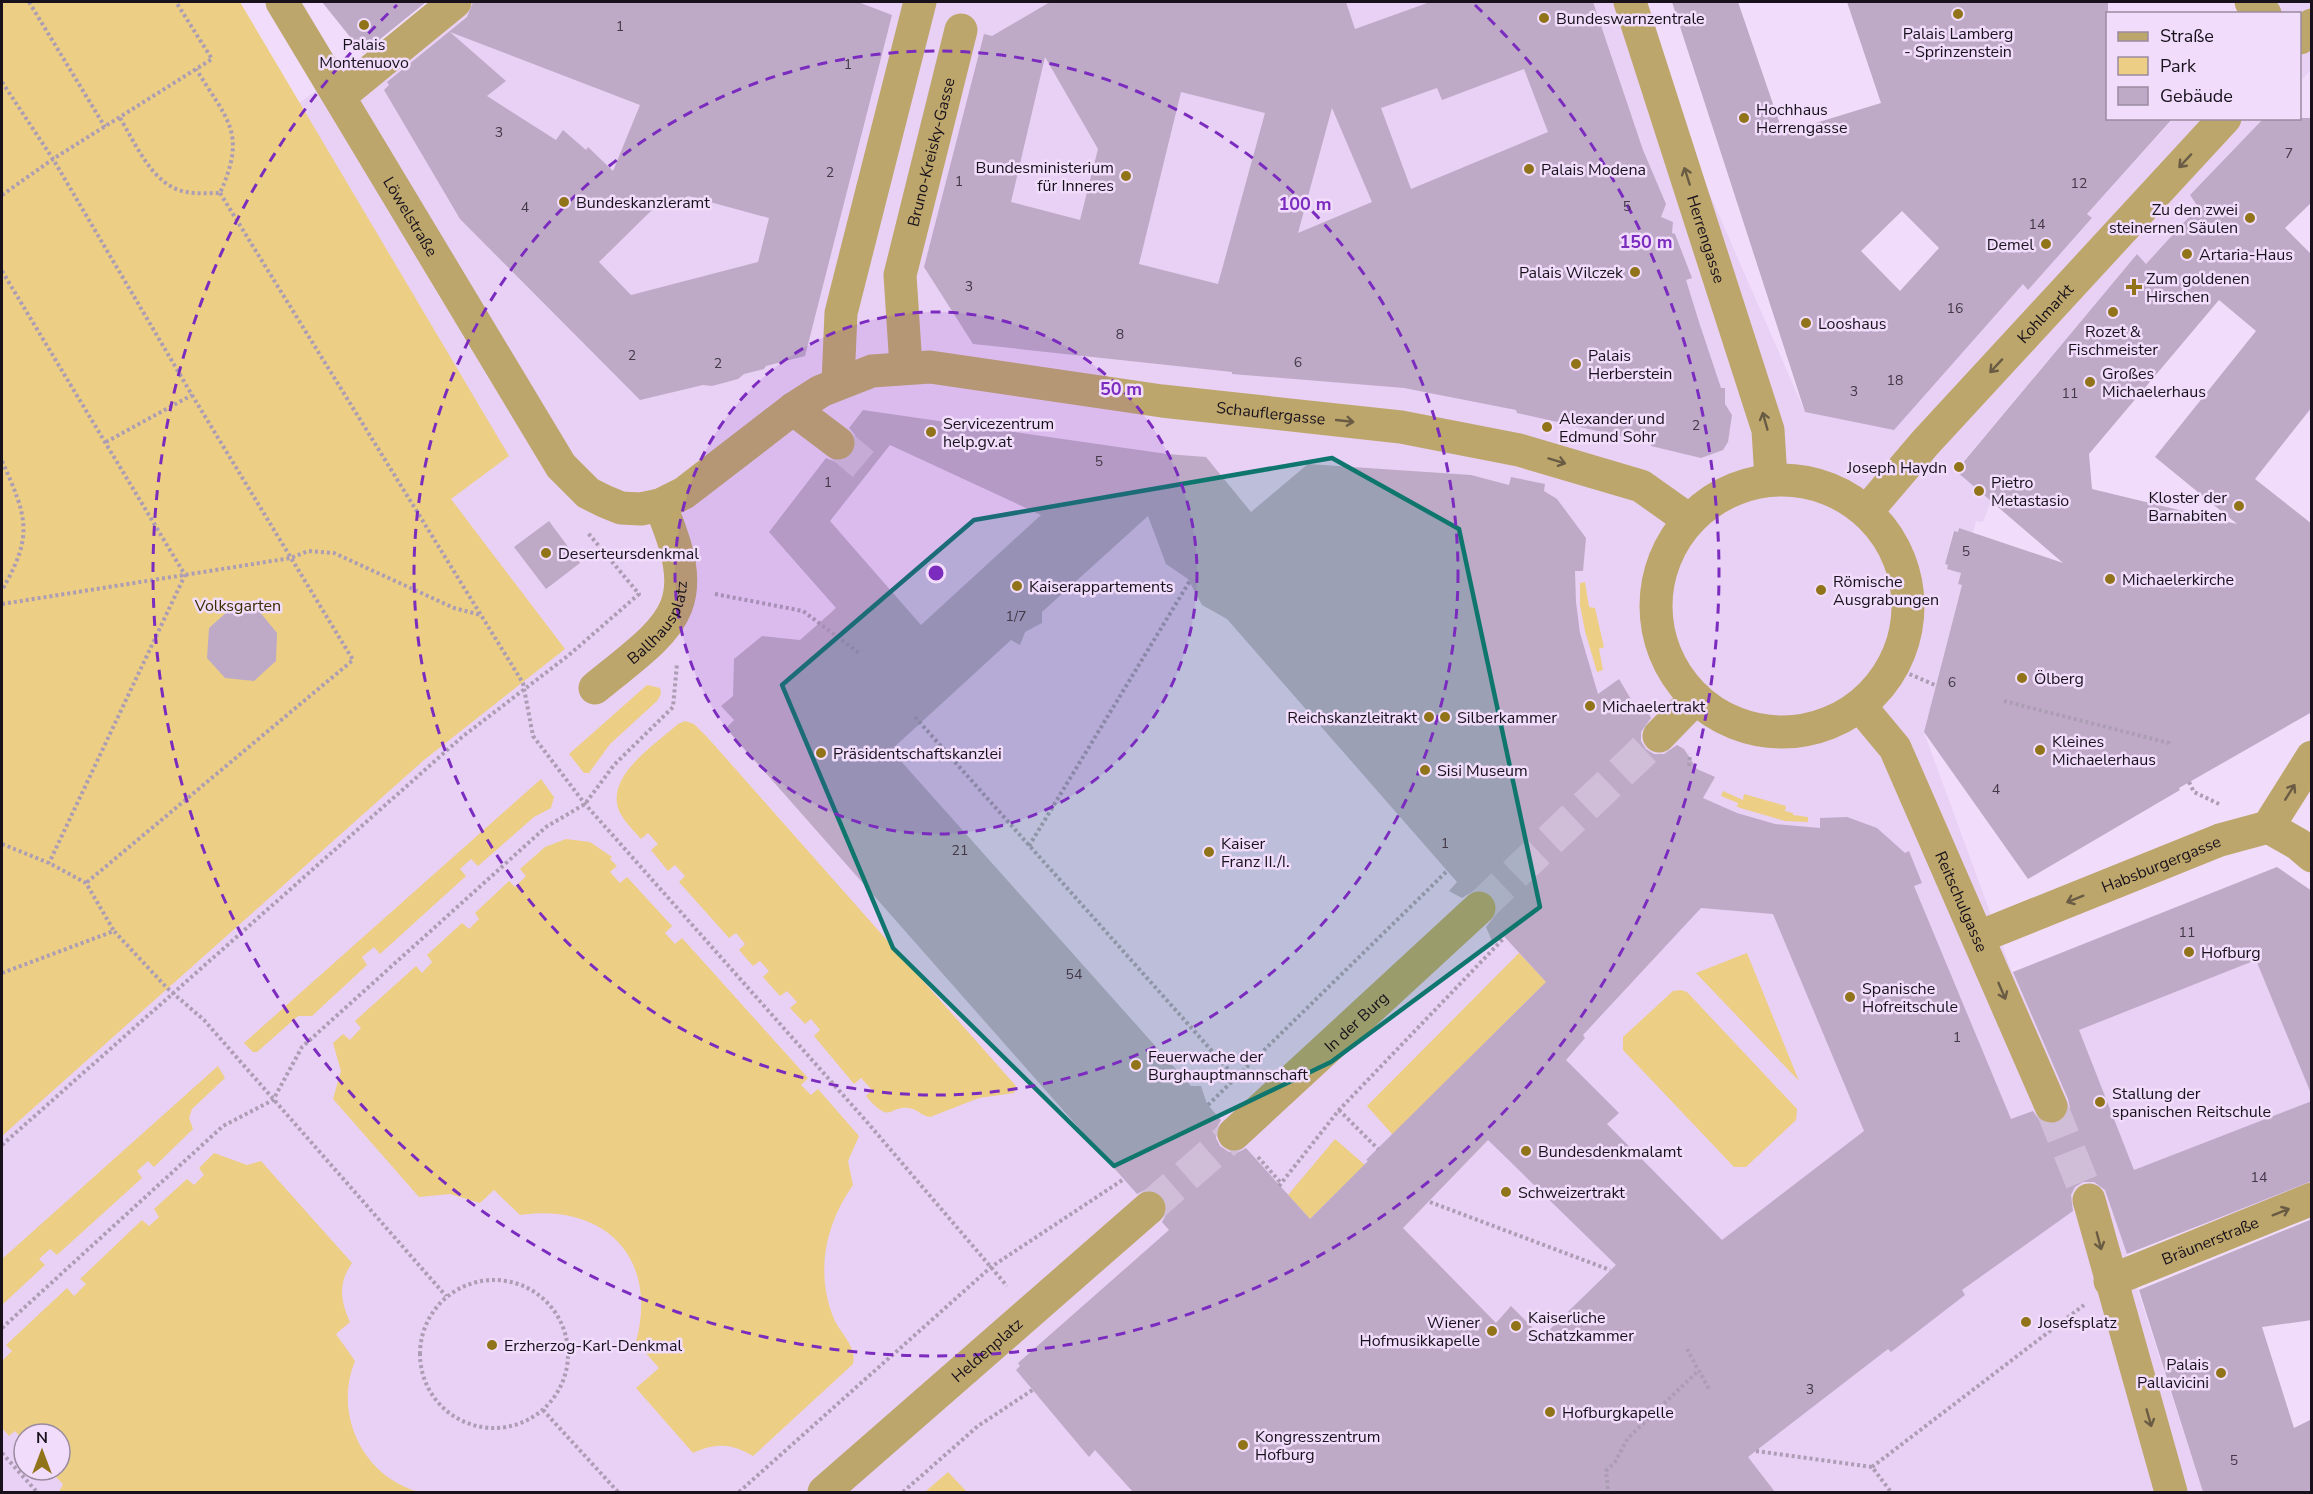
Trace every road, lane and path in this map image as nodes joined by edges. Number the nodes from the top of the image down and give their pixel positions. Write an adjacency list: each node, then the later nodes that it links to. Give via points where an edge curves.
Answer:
1 (29, 2): 17 (path)
2 (177, 2): 12 (path, via 212,59)
3 (282, 2): 14 (street, Löwelstraße)
4 (455, 2): 14 (street)
5 (1630, 2): 31 (street, Herrengasse, one-way to 5, via 1768,430)
6 (2251, 2): 8 (street)
7 (918, 11): 21 (street)
8 (2263, 12)
9 (2312, 25): 11 (street)
10 (961, 30): 23 (street, Bruno-Kreisky-Gasse)
11 (2301, 37)
12 (196, 69): 15 (path); 19 (path, via 230,123 234,138 233,160)
13 (2, 82): 18 (path)
14 (339, 96): 32 (street, Löwelstraße, via 561,466 588,493)
15 (120, 118): 17 (path); 19 (path, via 155,175 168,185 186,192)
16 (2223, 120): 34 (street, Kohlmarkt, one-way to 34)
17 (105, 127): 18 (path)
18 (53, 159): 20 (path); 26 (path)
19 (220, 193): 42 (path)
20 (2, 195)
21 (854, 261): 23 (street); 25 (street, via 841,313)
22 (2, 271): 28 (path)
23 (900, 275): 24 (street, Bruno-Kreisky-Gasse)
24 (906, 367): 25 (street, Schauflergasse); 35 (street, Schauflergasse, one-way to 35, via 1401,427 1519,450 1641,486)
25 (838, 383): 27 (street)
26 (192, 395): 28 (path); 36 (path)
27 (793, 409): 29 (street); 33 (street, via 684,493)
28 (106, 442): 37 (path)
29 (838, 443)
30 (2, 461): 40 (path, via 22,506 23,549)
31 (1771, 479): 34 (street, via 1812,483 1840,493); 35 (street, via 1723,494)
32 (604, 501): 33 (street, via 621,508); 48 (path, via 584,528 639,594)
33 (660, 505): 39 (street, Ballhausplatz, via 676,542)
34 (1867, 511): 45 (street, via 1896,549 1909,591 1908,624)
35 (1689, 520): 49 (street, via 1666,555 1658,581 1656,614 1661,644 1675,673)
36 (291, 558): 37 (path); 42 (path, via 308,551 334,553 454,608); 63 (path, via 353,660)
37 (185, 575): 41 (path); 61 (path)
38 (1191, 579): 59 (path)
39 (682, 588): 43 (path, via 803,611); 47 (street, Ballhausplatz, via 674,613 659,637)
40 (2, 590)
41 (2, 604)
42 (481, 615): 48 (path, via 523,683)
43 (859, 653)
44 (677, 660): 56 (path, via 674,708 614,765)
45 (1893, 667): 46 (path); 51 (street)
46 (1935, 686)
47 (595, 688)
48 (524, 691): 56 (path, via 533,736); 69 (path, via 462,736)
49 (1696, 698): 51 (street, via 1738,724 1765,731 1821,727); 53 (street)
50 (2004, 700): 54 (path)
51 (1860, 706): 66 (street, Reitschulgasse, via 1895,748)
52 (915, 717): 59 (path)
53 (1659, 736)
54 (2171, 746)
55 (2312, 757): 57 (street, one-way to 55)
56 (585, 804): 71 (path, via 546,827 302,1047); 84 (path)
57 (2268, 827): 60 (street); 66 (street, Habsburgergasse, one-way to 66, via 2220,840)
58 (2, 844): 61 (path)
59 (1029, 846): 70 (path)
60 (2312, 856)
61 (49, 863): 63 (path)
62 (1447, 871): 70 (path)
63 (86, 883): 65 (path)
64 (1479, 908): 75 (street, In der Burg)
65 (114, 931): 68 (path); 69 (path)
66 (1979, 937): 73 (street, Reitschulgasse, one-way to 73)
67 (1504, 938): 74 (path)
68 (2, 973)
69 (172, 993): 71 (path, via 204,1020); 76 (path)
70 (1236, 1078): 72 (path)
71 (273, 1100): 87 (path); 89 (path, via 223,1126)
72 (1208, 1105)
73 (2050, 1106)
74 (1339, 1110): 77 (path); 79 (path)
75 (1234, 1134)
76 (2, 1145)
77 (1378, 1149)
78 (1124, 1179): 84 (path)
79 (1279, 1186)
80 (2312, 1199): 86 (street, Bräunerstraße, one-way to 80)
81 (2089, 1200): 86 (street, one-way to 86)
82 (1430, 1202): 85 (path)
83 (1149, 1208): 88 (street, Heldenplatz)
84 (991, 1268): 88 (path); 101 (path)
85 (1610, 1270)
86 (2099, 1291): 97 (path); 105 (street, one-way to 105)
87 (446, 1296): 94 (path, via 469,1283 494,1279 519,1284 542,1296 559,1316 568,1340 568,1366 560,1390); 94 (path, via 427,1321 418,1359 424,1382 436,1403 454,1418 476,1427 523,1423)
88 (1029, 1312): 102 (street, Heldenplatz)
89 (2, 1328)
90 (1687, 1349): 91 (path)
91 (1699, 1370): 93 (path); 98 (path, via 1629,1438 1606,1471)
92 (1034, 1389): 103 (path, via 978,1426)
93 (1710, 1390)
94 (543, 1410): 100 (path)
95 (1756, 1451): 97 (path)
96 (2, 1453): 99 (path)
97 (1872, 1467): 104 (path)
98 (1608, 1489)
99 (37, 1492)
100 (618, 1492)
101 (739, 1492)
102 (824, 1492)
103 (903, 1492)
104 (1891, 1492)
105 (2171, 1492)

